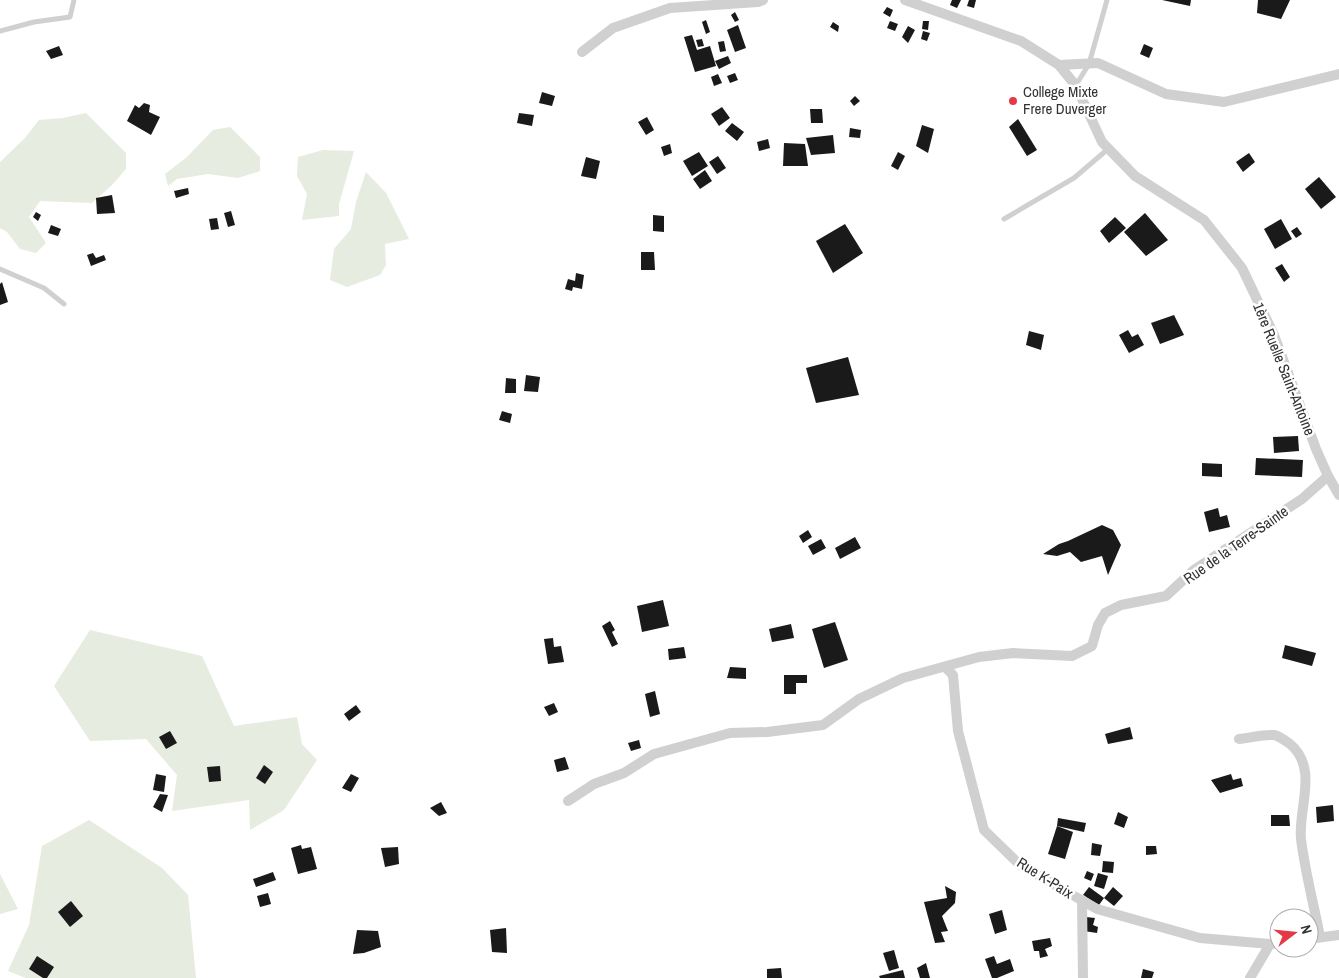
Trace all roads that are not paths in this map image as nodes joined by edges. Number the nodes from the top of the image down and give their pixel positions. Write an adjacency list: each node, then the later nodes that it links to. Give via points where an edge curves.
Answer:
1 (74, 0): 5 (lane, via 70,17)
2 (763, 0): 6 (street, via 670,8 613,28)
3 (905, 0): 8 (street, 1ère Ruelle Saint-Antoine, via 1022,41)
4 (1107, 0): 7 (lane)
5 (0, 31)
6 (582, 52)
7 (1089, 64): 8 (street); 9 (street, via 1098,63 1166,94 1224,102); 10 (lane)
8 (1059, 65): 10 (street, 1ère Ruelle Saint-Antoine)
9 (1339, 74)
10 (1076, 86): 11 (street, 1ère Ruelle Saint-Antoine, via 1102,142)
11 (1108, 148): 12 (lane, via 1074,178); 15 (street, 1ère Ruelle Saint-Antoine, via 1135,176 1204,220 1242,268 1274,335)
12 (1004, 219)
13 (0, 269): 14 (lane, via 44,288)
14 (64, 304)
15 (1328, 476): 16 (street, 1ère Ruelle Saint-Antoine); 17 (street, Rue de la Terre-Sainte, via 1302,499 1194,570 1166,596 1121,605 1105,613 1092,646 1072,656 1013,653)
16 (1339, 495)
17 (945, 667): 19 (street, Rue de la Terre-Sainte, via 903,678 859,699 823,725 730,734 654,754); 20 (street, Rue K-Paix, via 952,675 958,732 984,830 1020,865)
18 (1239, 739): 21 (street, via 1274,735 1298,750 1306,779 1301,840)
19 (568, 801)
20 (1082, 900): 24 (street, Rue K-Paix, via 1097,908 1200,938); 26 (street)
21 (1310, 908)
22 (1339, 935): 23 (street)
23 (1319, 937)
24 (1269, 943)
25 (1269, 951): 27 (street)
26 (1082, 978)
27 (1250, 978)

